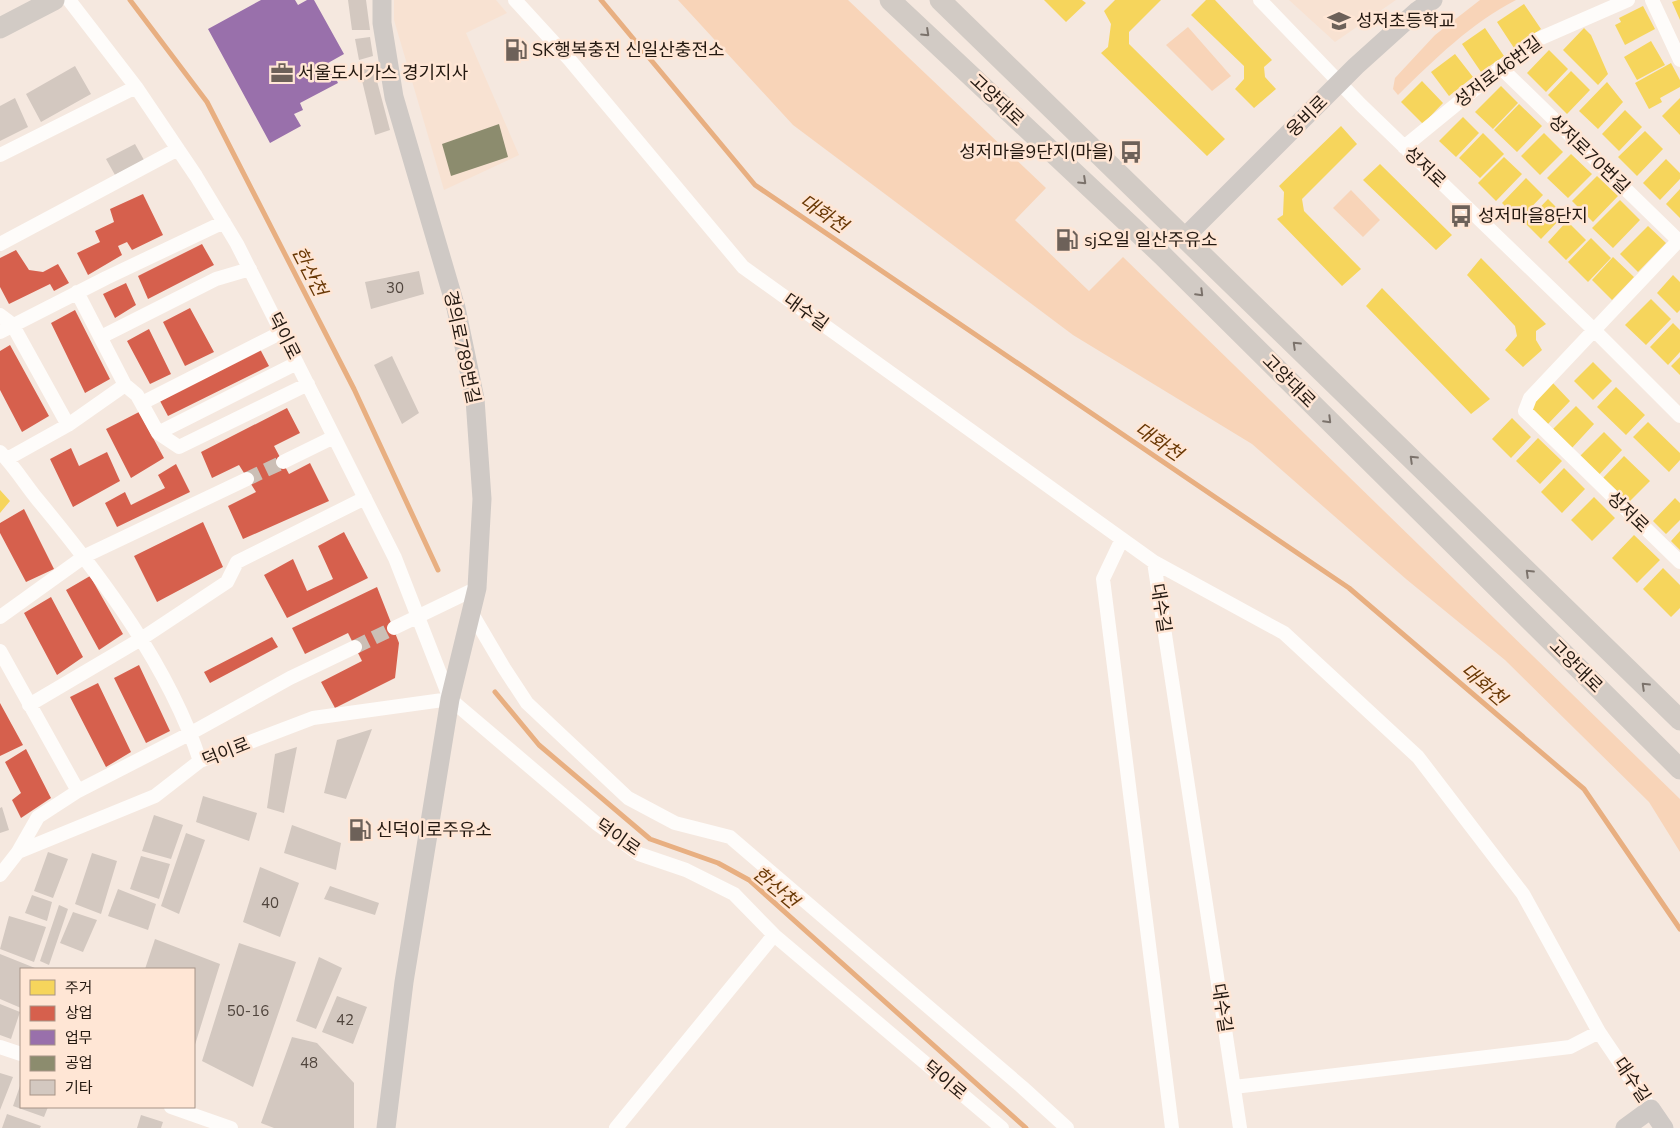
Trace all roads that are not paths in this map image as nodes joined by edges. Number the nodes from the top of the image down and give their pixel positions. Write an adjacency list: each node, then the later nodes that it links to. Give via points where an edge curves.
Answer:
1 (54, 0): 11 (main road)
2 (69, 0): 15 (street, 덕이로)
3 (382, 0): 47 (main road, 경의로789번길, via 382,22 394,96 456,308 475,399 482,499)
4 (514, 0): 43 (street, 대수길, via 569,59 743,267)
5 (890, 0): 60 (main road, 고양대로, one-way to 60, via 1162,255)
6 (940, 0): 20 (main road, 고양대로)
7 (1260, 0): 14 (street, 성저로)
8 (1433, 0): 14 (main road, 웅비로)
9 (1628, 0): 13 (street, 성저로46번길, via 1534,41)
10 (1652, 0): 12 (street)
11 (0, 28)
12 (1680, 60)
13 (1500, 67): 16 (street, 성저로46번길); 21 (street, 성저로70번길)
14 (1339, 83): 16 (street, 성저로); 20 (main road, 웅비로)
15 (136, 87): 17 (street, 덕이로); 18 (street)
16 (1404, 147): 27 (street, 성저로)
17 (178, 150): 19 (street, 덕이로); 22 (street)
18 (0, 155)
19 (224, 222): 23 (street, 덕이로); 24 (street)
20 (1185, 237): 57 (main road, 고양대로, one-way to 20)
21 (1680, 240): 27 (street, 성저로70번길)
22 (0, 244)
23 (250, 269): 29 (street, 덕이로); 30 (street, via 216,279)
24 (77, 292): 26 (street); 30 (street)
25 (0, 315): 26 (street)
26 (12, 324): 28 (street); 36 (street)
27 (1593, 329): 35 (street, 성저로); 46 (street, 성저로, via 1530,398 1525,411)
28 (0, 332)
29 (282, 332): 31 (street, 덕이로); 34 (street)
30 (100, 337): 33 (street)
31 (297, 363): 32 (street, 덕이로); 37 (street)
32 (308, 384): 37 (street, via 179,447); 38 (street, 덕이로)
33 (125, 385): 34 (street); 36 (street)
34 (142, 403): 37 (street)
35 (1680, 416)
36 (68, 425): 39 (street)
37 (158, 433)
38 (334, 437): 40 (street); 42 (street, 덕이로)
39 (3, 456): 44 (street)
40 (283, 462)
41 (247, 479): 44 (street)
42 (365, 498): 50 (street, 덕이로, via 395,558); 52 (street, via 238,562 227,582)
43 (1122, 539): 45 (street, 대수길); 76 (street, via 1103,579)
44 (85, 556): 49 (street); 52 (street)
45 (1154, 562): 65 (street, 대수길, via 1284,633 1418,757 1523,894); 68 (street, 대수길)
46 (1680, 562)
47 (477, 588): 48 (main road, 경의로789번길); 50 (street)
48 (471, 612): 55 (main road, 경의로789번길); 75 (street, via 527,703 628,798 675,823 730,838)
49 (0, 617)
50 (418, 617): 51 (street); 55 (street, 덕이로)
51 (394, 628)
52 (141, 639): 56 (street); 58 (street)
53 (355, 647): 58 (street, via 290,678)
54 (0, 651): 56 (street)
55 (450, 699): 59 (street, 덕이로, via 313,718); 64 (street, 덕이로, via 596,823 639,854 686,870 734,894); 72 (main road, via 404,982)
56 (28, 705): 61 (street)
57 (1680, 720)
58 (191, 734): 59 (street); 61 (street)
59 (200, 761): 62 (street, 덕이로, via 155,796)
60 (1680, 769)
61 (78, 791): 62 (street, via 38,817)
62 (18, 852): 63 (street, 덕이로)
63 (0, 875)
64 (774, 935): 73 (street); 74 (street, 덕이로)
65 (1599, 1032): 68 (street, via 1570,1047); 70 (street, 대수길)
66 (0, 1047): 67 (street)
67 (20, 1054)
68 (1234, 1087): 77 (street, 대수길)
69 (174, 1108): 71 (street)
70 (1651, 1109): 78 (main road); 79 (main road, 대수길)
71 (231, 1128)
72 (386, 1128)
73 (616, 1128)
74 (1002, 1128)
75 (1067, 1128)
76 (1172, 1128)
77 (1240, 1128)
78 (1625, 1128)
79 (1664, 1128)

